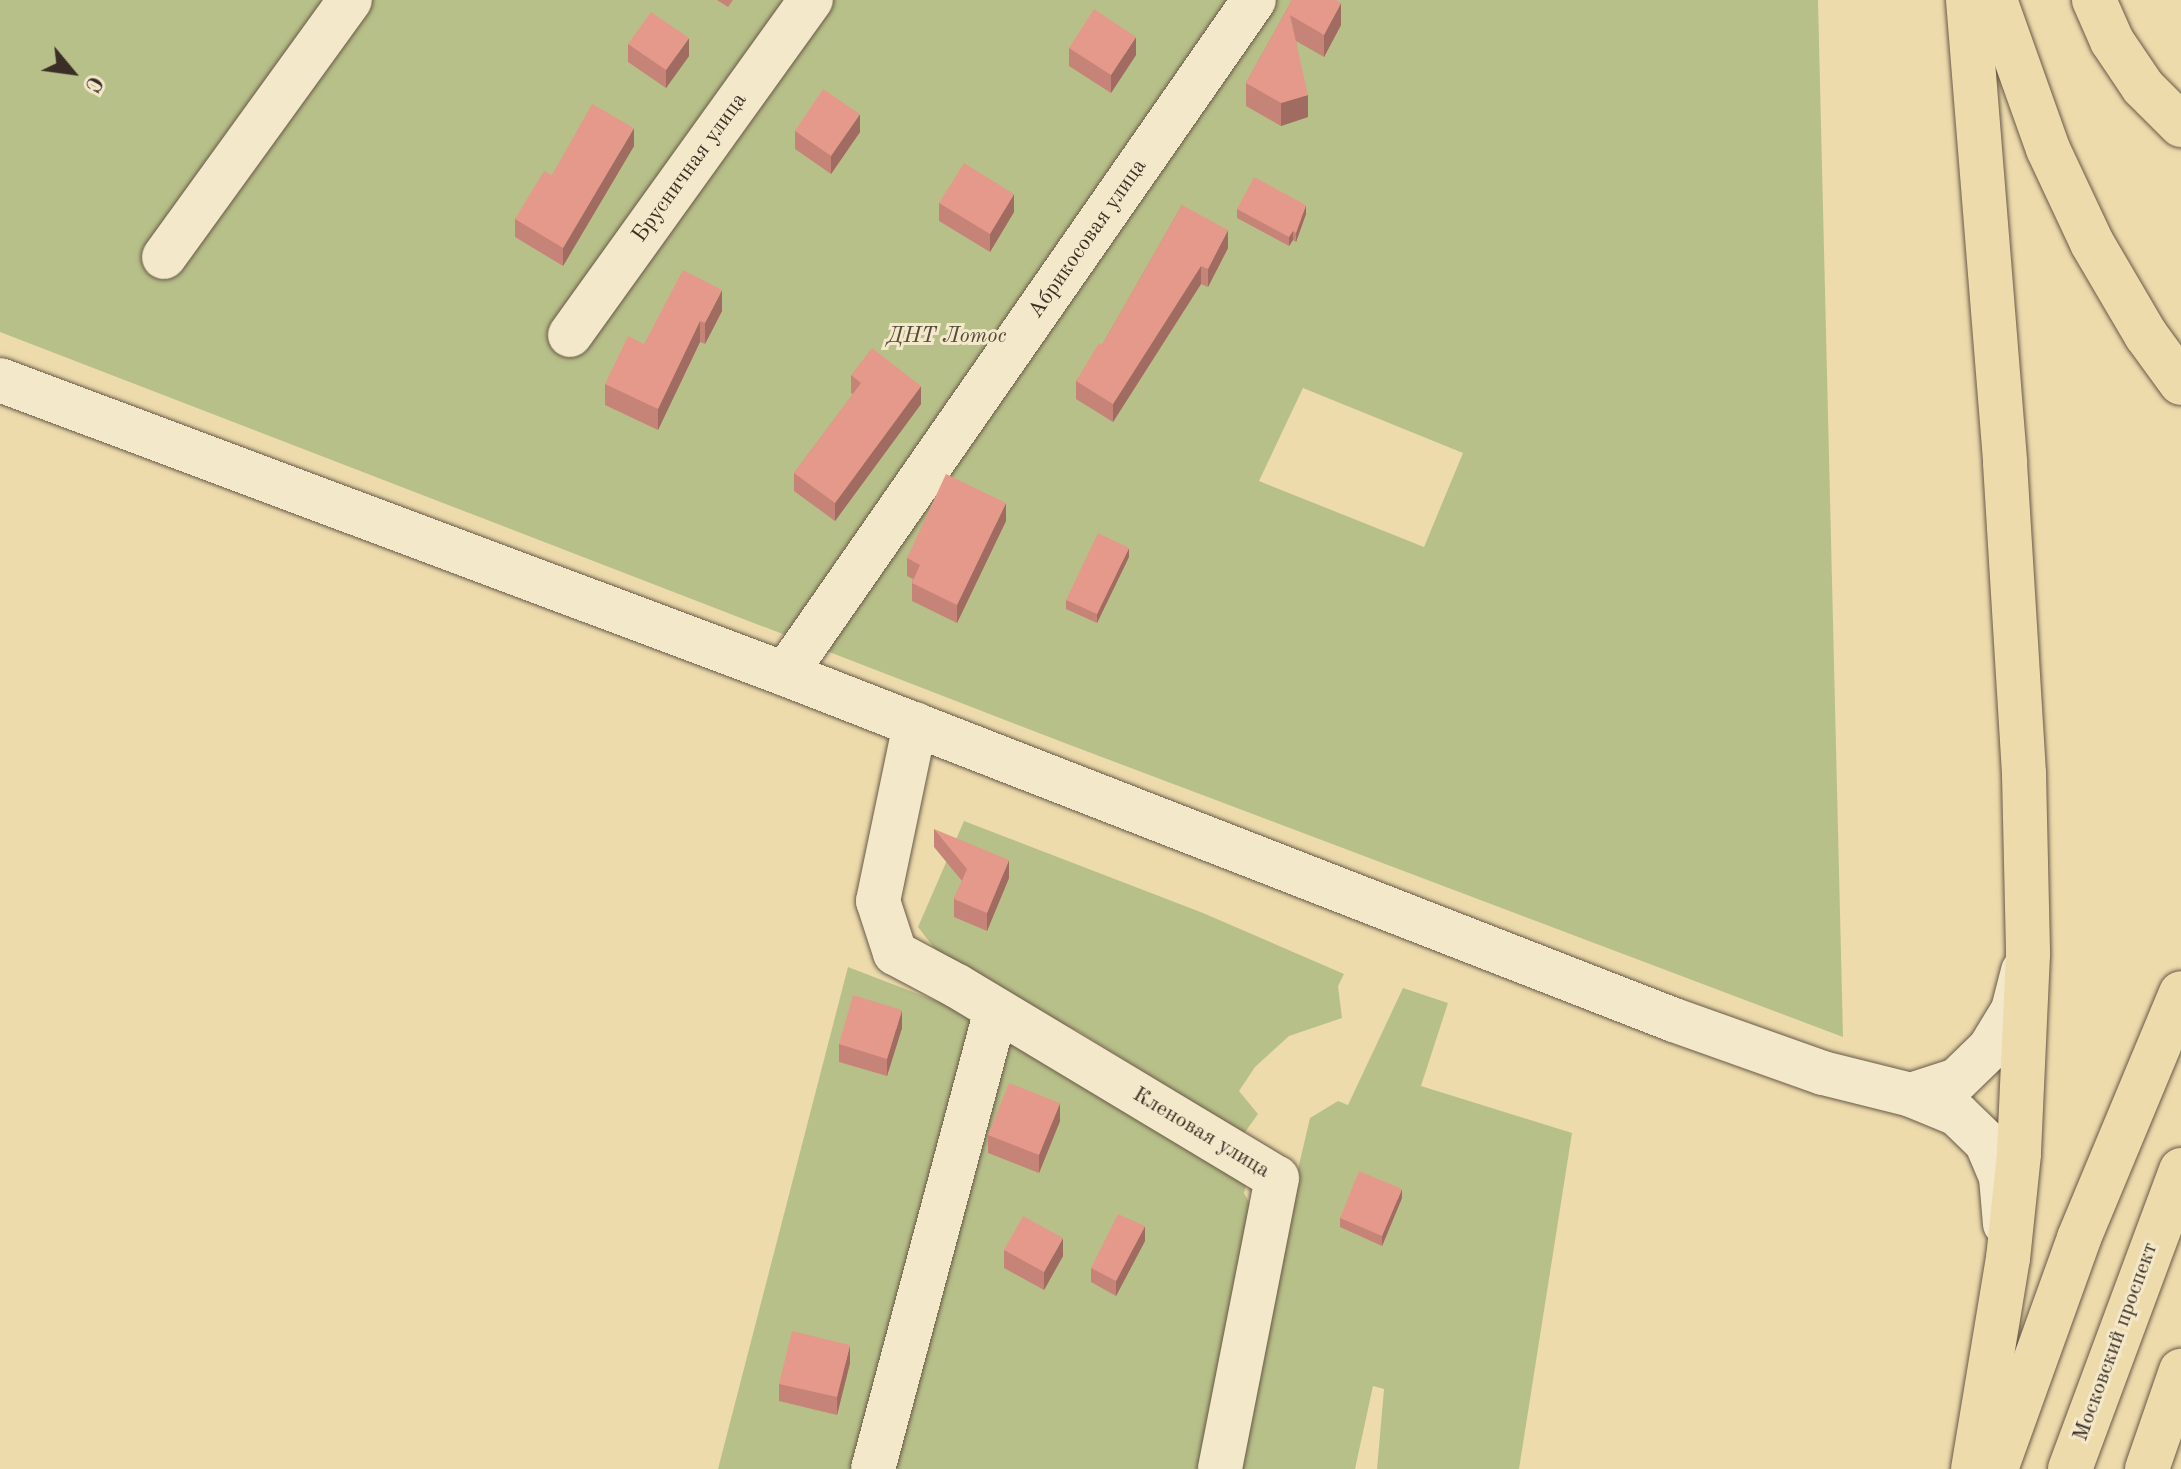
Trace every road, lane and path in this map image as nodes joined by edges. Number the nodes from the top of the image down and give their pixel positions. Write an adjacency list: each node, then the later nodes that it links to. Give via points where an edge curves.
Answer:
1 (350, 0): 8 (street)
2 (811, 0): 9 (street, Брусничная улица)
3 (1254, 0): 12 (street, Абрикосовая улица)
4 (1968, 0): 14 (highway, via 2005,463 2024,774)
5 (1995, 0): 11 (highway, via 2048,149 2092,243)
6 (2094, 0): 7 (highway, via 2112,41 2143,87)
7 (2181, 125)
8 (164, 257)
9 (570, 335)
10 (2, 383): 12 (street)
11 (2181, 383)
12 (785, 674): 13 (street)
13 (915, 724): 16 (street, Кленовая улица, via 878,901 895,953); 17 (street, via 1674,1020 1823,1073)
14 (2028, 954): 17 (street, via 2013,1010 1990,1048 1957,1080); 19 (highway, via 2023,1121)
15 (2181, 993): 25 (highway, via 2079,1238)
16 (996, 1010): 22 (street); 23 (street, Кленовая улица, via 1277,1178)
17 (1911, 1095): 19 (street, via 1957,1114 1986,1142 2001,1177)
18 (2181, 1170): 26 (highway, Московский проспект)
19 (2008, 1258): 24 (highway)
20 (2181, 1371): 27 (highway)
21 (2181, 1440): 28 (highway)
22 (873, 1469)
23 (1220, 1469)
24 (1973, 1469)
25 (1996, 1469)
26 (2070, 1469)
27 (2147, 1469)
28 (2166, 1469)

